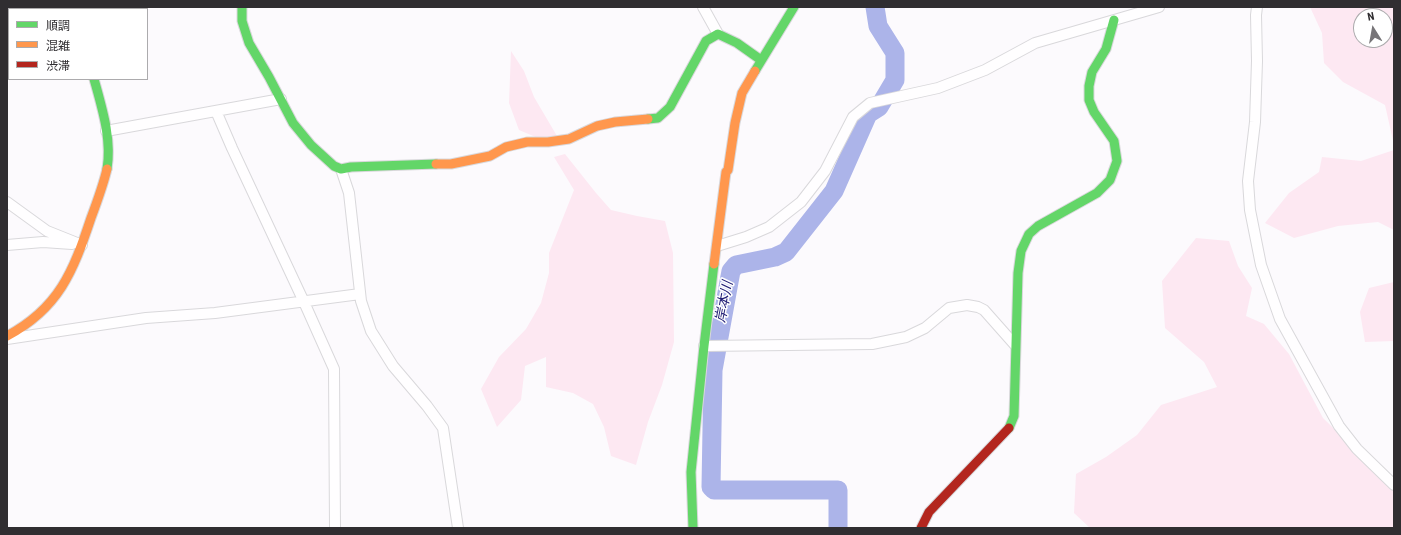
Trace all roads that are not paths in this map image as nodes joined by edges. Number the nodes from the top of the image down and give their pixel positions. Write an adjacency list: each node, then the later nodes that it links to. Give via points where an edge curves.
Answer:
1 (242, 7): 10 (street, via 242,21 249,43)
2 (703, 7): 7 (street)
3 (794, 7): 8 (street)
4 (1160, 7): 6 (street)
5 (1257, 7): 23 (street, via 1255,122 1248,181 1250,210 1261,265 1280,319 1339,426 1357,449)
6 (1114, 20): 17 (street, via 1035,43 985,70 938,88 870,103 853,117 824,171 801,202 769,227); 21 (street, via 1106,49 1092,72 1089,86 1094,112 1114,141 1117,161 1110,180 1097,193 1038,226 1029,234 1021,251 1018,273)
7 (718, 34): 8 (street, via 737,43); 13 (street, via 706,41 670,107 658,118 615,122 597,126 569,139 527,142 506,147 490,156 451,164)
8 (761, 60): 17 (street, via 742,93 726,172)
9 (94, 80): 12 (street)
10 (281, 99): 11 (street); 13 (street, via 294,123 311,145 334,166)
11 (216, 110): 12 (street); 19 (street)
12 (106, 131): 16 (street, via 108,160 100,194)
13 (341, 169): 18 (street, via 350,193)
14 (7, 202): 16 (street, via 47,230)
15 (7, 245): 16 (street, via 43,242)
16 (82, 245): 20 (street, via 72,271 59,293 19,330)
17 (717, 246): 22 (street)
18 (360, 294): 19 (street); 25 (street, via 371,331 393,366 443,428)
19 (304, 302): 20 (street, via 216,313 146,318); 24 (street, via 334,369)
20 (7, 337)
21 (1015, 345): 22 (street, via 984,310 967,305 949,308 925,328 906,337 872,344); 27 (street, via 1014,416 1008,429 930,512)
22 (704, 346): 26 (street, via 691,472)
23 (1394, 485)
24 (336, 528)
25 (458, 528)
26 (693, 528)
27 (921, 528)

